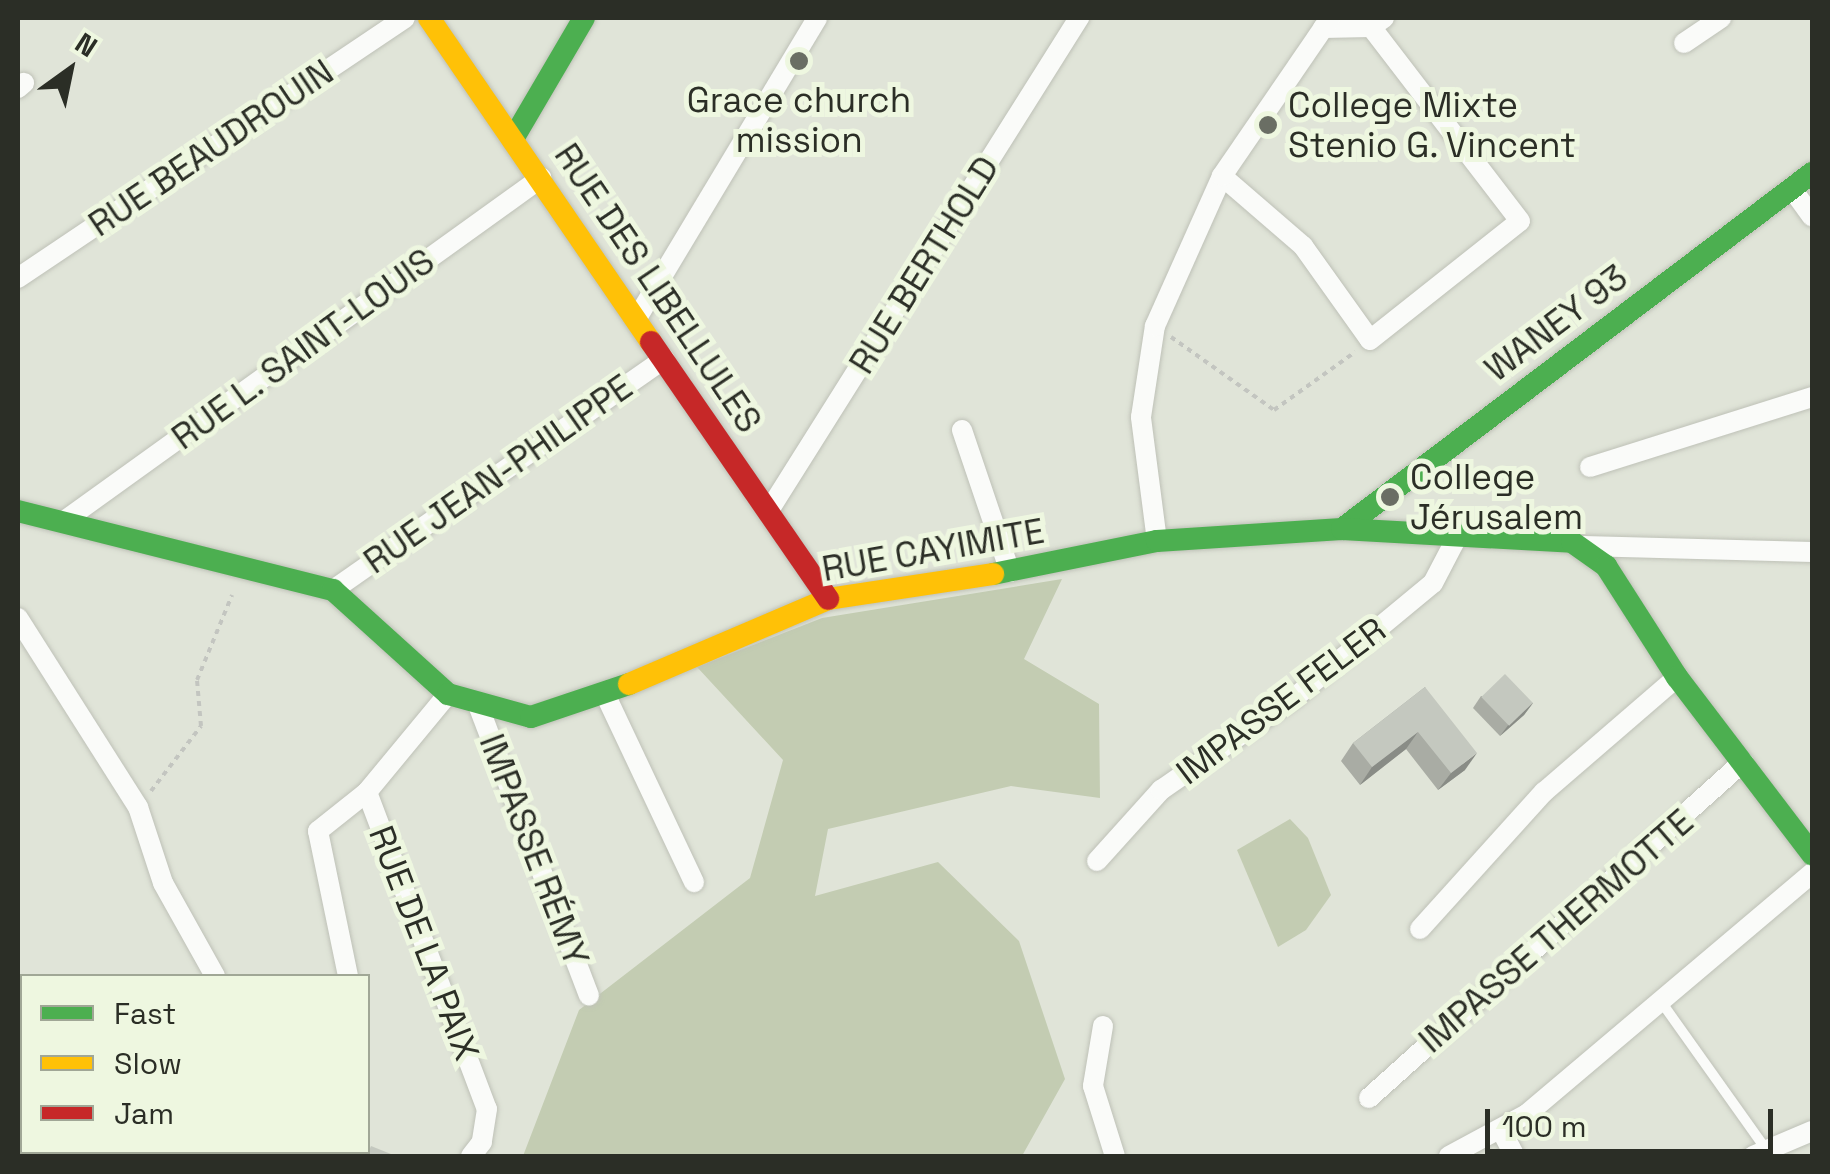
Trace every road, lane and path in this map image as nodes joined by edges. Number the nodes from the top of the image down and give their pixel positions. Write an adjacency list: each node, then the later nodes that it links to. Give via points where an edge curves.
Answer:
1 (405, 18): 16 (street, RUE BEAUDROUIN)
2 (430, 18): 10 (street, RUE DES LIBELLULES)
3 (584, 18): 10 (street)
4 (817, 18): 17 (street)
5 (1079, 18): 24 (street, RUE BERTHOLD)
6 (1721, 18): 9 (street)
7 (1377, 22): 8 (street); 19 (street, via 1520,221)
8 (1326, 23): 12 (street)
9 (1684, 43)
10 (514, 139): 13 (street, RUE DES LIBELLULES)
11 (1812, 173): 14 (street, WANEY 93)
12 (1222, 176): 18 (street); 19 (street, via 1303,246)
13 (541, 178): 17 (street, RUE DES LIBELLULES); 26 (street, RUE L. SAINT-LOUIS)
14 (1792, 189): 15 (street); 27 (street, WANEY 93)
15 (1812, 218)
16 (18, 278)
17 (637, 318): 20 (street, RUE DES LIBELLULES)
18 (1155, 326): 19 (path, via 1274,410); 29 (street, via 1140,417)
19 (1370, 340)
20 (664, 358): 24 (street, RUE DES LIBELLULES); 34 (street, RUE JEAN-PHILIPPE)
21 (1812, 397): 23 (street)
22 (962, 430): 33 (street)
23 (1590, 467)
24 (768, 512): 35 (street, RUE DES LIBELLULES)
25 (20, 519): 26 (street)
26 (64, 520): 32 (street)
27 (1342, 529): 28 (street, RUE CAYIMITE); 29 (street, RUE CAYIMITE)
28 (1457, 536): 30 (street, RUE CAYIMITE); 45 (street, IMPASSE FELER, via 1433,583 1294,698 1160,790)
29 (1157, 541): 33 (street, RUE CAYIMITE)
30 (1584, 546): 31 (street, RUE CAYIMITE); 37 (street, via 1606,566)
31 (1812, 552)
32 (242, 572): 34 (street); 43 (path, via 197,680 201,726)
33 (1010, 572): 35 (street, RUE CAYIMITE)
34 (333, 590): 38 (street, RUE CAYIMITE)
35 (828, 599): 39 (street, RUE CAYIMITE)
36 (18, 618): 43 (street)
37 (1678, 677): 41 (street); 48 (street, via 1544,792)
38 (448, 694): 40 (street, RUE CAYIMITE); 42 (street, RUE DE LA PAIX)
39 (606, 696): 40 (street, RUE CAYIMITE, via 531,718); 47 (street)
40 (478, 706): 51 (street, IMPASSE RÉMY)
41 (1744, 762): 44 (street); 54 (street, IMPASSE THERMOTTE)
42 (367, 792): 50 (street, via 318,831); 58 (street, RUE DE LA PAIX, via 487,1109 482,1142)
43 (138, 807): 49 (street, via 163,883)
44 (1812, 854)
45 (1098, 861)
46 (1812, 873): 52 (street)
47 (694, 882)
48 (1420, 929)
49 (213, 974)
50 (348, 974)
51 (589, 995)
52 (1662, 1003): 55 (street); 57 (lane)
53 (1103, 1026): 59 (street, via 1092,1086)
54 (1369, 1098)
55 (1501, 1130): 60 (street); 61 (street)
56 (1812, 1130): 57 (street)
57 (1759, 1152)
58 (471, 1156)
59 (1115, 1156)
60 (1449, 1156)
61 (1515, 1156)

